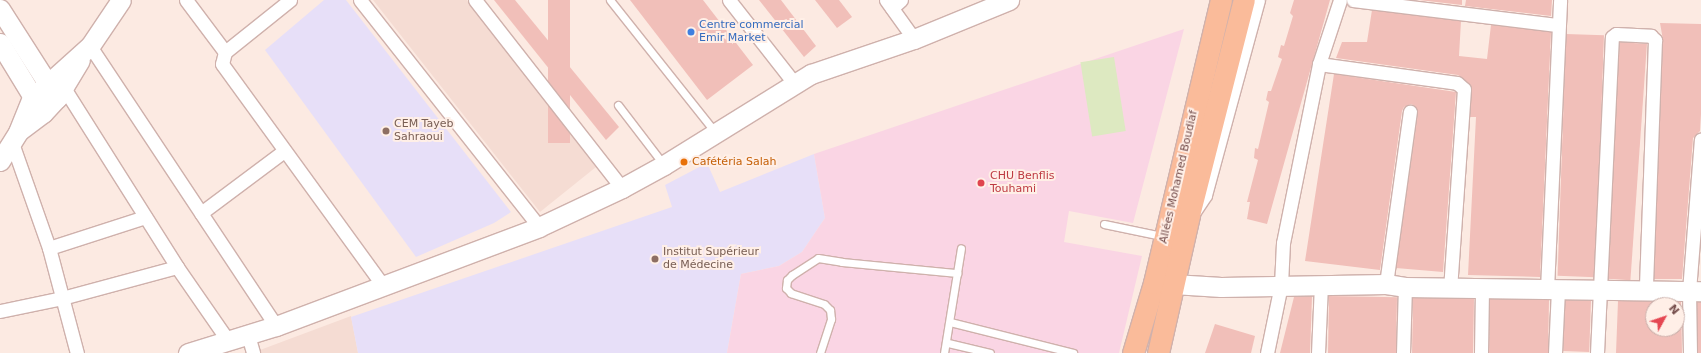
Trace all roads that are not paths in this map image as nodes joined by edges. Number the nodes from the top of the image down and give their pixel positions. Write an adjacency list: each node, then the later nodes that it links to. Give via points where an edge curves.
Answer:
1 (121, 0): 20 (street)
2 (186, 0): 21 (street)
3 (290, 0): 21 (street)
4 (360, 0): 40 (street)
5 (475, 0): 35 (street)
6 (610, 0): 29 (lane)
7 (729, 0): 23 (street)
8 (1009, 0): 18 (street)
9 (1222, 0): 41 (main road, Allées Mohamed Boudiaf)
10 (1244, 0): 37 (main road, Allées Mohamed Boudiaf)
11 (1258, 0): 37 (street, via 1205,195)
12 (1340, 0): 22 (street)
13 (1353, 0): 17 (street)
14 (1560, 0): 17 (street)
15 (893, 3): 18 (street)
16 (0, 9): 24 (street)
17 (1558, 25): 54 (street)
18 (914, 39): 23 (street, via 832,65)
19 (0, 43): 25 (street)
20 (87, 49): 24 (street); 36 (street)
21 (225, 52): 32 (street, via 222,64 225,70)
22 (1319, 64): 48 (street, via 1283,243); 52 (street, via 1457,84 1464,89)
23 (794, 83): 29 (street)
24 (56, 89): 25 (street); 28 (street); 38 (street)
25 (32, 98): 28 (street); 30 (street)
26 (618, 105): 34 (lane)
27 (1410, 112): 47 (street)
28 (43, 113): 30 (street)
29 (715, 133): 34 (street)
30 (15, 137): 33 (street); 42 (street)
31 (1701, 139): 57 (street)
32 (284, 152): 36 (street); 50 (street)
33 (0, 161)
34 (664, 165): 35 (street)
35 (622, 188): 40 (street)
36 (201, 213): 61 (street)
37 (1189, 215): 46 (main road, Allées Mohamed Boudiaf)
38 (144, 216): 42 (street); 44 (street)
39 (1104, 224): 41 (lane)
40 (539, 227): 50 (street)
41 (1165, 237): 71 (main road, Allées Mohamed Boudiaf, via 1139,340)
42 (49, 248): 58 (street)
43 (961, 248): 45 (lane)
44 (177, 267): 58 (street); 62 (street)
45 (957, 273): 60 (lane); 67 (lane, via 818,258 792,275 787,280 786,288 791,293 824,304 830,310 831,319)
46 (1173, 284): 48 (street, via 1236,288); 72 (main road, Allées Mohamed Boudiaf)
47 (1386, 284): 49 (street); 51 (street)
48 (1281, 285): 49 (street); 73 (street)
49 (1321, 285): 74 (street)
50 (384, 287): 61 (street)
51 (1405, 287): 52 (street); 75 (street)
52 (1450, 287): 53 (street)
53 (1482, 288): 54 (street); 76 (street)
54 (1553, 289): 55 (street); 77 (street)
55 (1599, 289): 56 (street); 56 (street, via 1612,37 1616,34 1651,36 1655,40); 78 (street)
56 (1646, 290): 57 (street)
57 (1695, 291): 79 (street)
58 (62, 298): 59 (street); 66 (street)
59 (0, 311)
60 (950, 322): 63 (lane); 70 (lane)
61 (276, 326): 64 (street)
62 (229, 342): 64 (street); 65 (street)
63 (948, 343): 68 (lane); 69 (lane)
64 (250, 344)
65 (199, 352)
66 (77, 353)
67 (820, 353)
68 (944, 353)
69 (990, 353)
70 (1073, 353)
71 (1133, 353)
72 (1158, 353)
73 (1267, 353)
74 (1318, 353)
75 (1403, 353)
76 (1481, 353)
77 (1555, 353)
78 (1597, 353)
79 (1690, 353)

